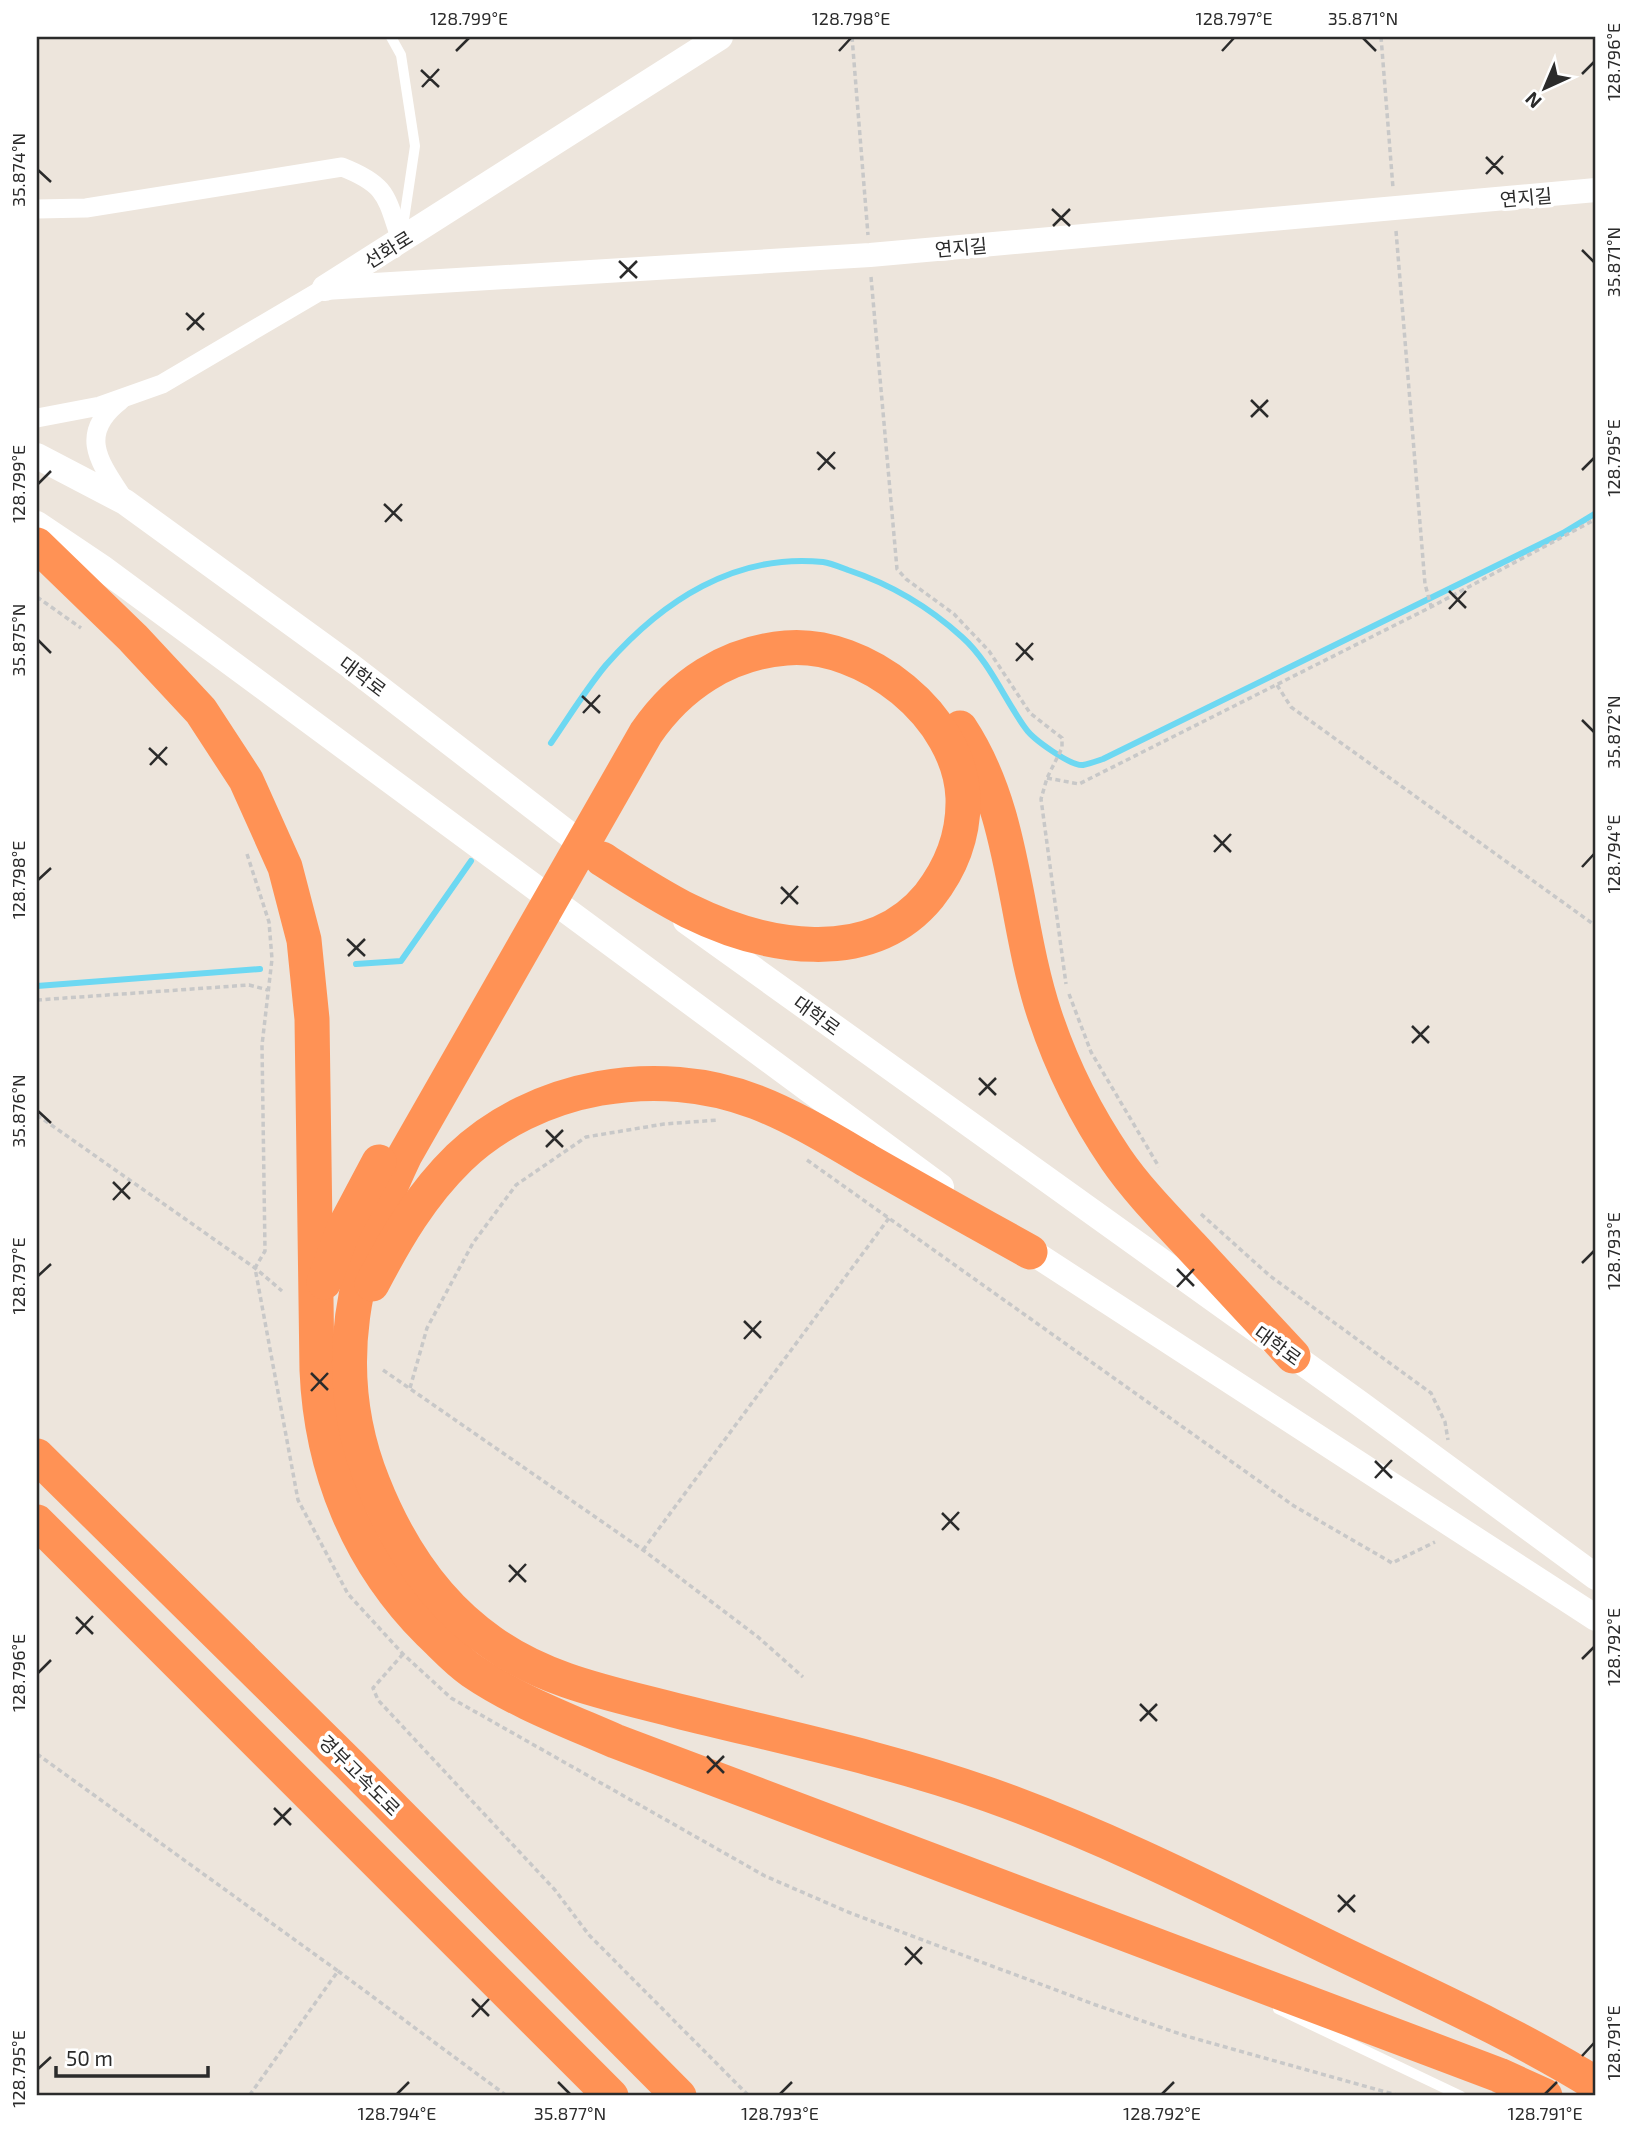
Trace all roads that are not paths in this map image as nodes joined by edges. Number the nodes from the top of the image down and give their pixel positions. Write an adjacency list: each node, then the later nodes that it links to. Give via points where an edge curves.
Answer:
1 (391, 37): 5 (lane, via 401,55 415,146)
2 (720, 37): 5 (main road, 선화로)
3 (1596, 190): 6 (street, 연지길, via 870,255)
4 (37, 209): 5 (street, via 86,208 342,167 376,184 387,200)
5 (401, 240): 6 (main road, 선화로)
6 (325, 288): 7 (street, 선화로, via 162,384)
7 (127, 396): 8 (street, 선화로); 10 (street, via 105,412 95,436 101,465)
8 (37, 418)
9 (37, 456): 10 (main road, 대학로)
10 (125, 502): 14 (main road, 대학로, via 348,664)
11 (37, 524): 15 (main road, via 102,567)
12 (37, 545): 16 (highway, via 133,638 211,724 256,798 285,867 304,940 312,1019)
13 (625, 744): 14 (highway, via 680,694 720,666 777,649 828,650 887,677 940,733 960,778 963,797 957,846 944,875 914,912 873,936 822,946 768,939 717,923); 16 (highway, via 514,942 405,1156 384,1200); 17 (highway, via 641,701 674,669 697,653 745,632 779,627 827,629 869,642 907,667 957,722 985,774 1008,845 1044,1014 1086,1111 1145,1197)
14 (602, 859): 17 (main road, 대학로)
15 (1030, 1252): 16 (highway, via 755,1102 675,1084 597,1088 556,1100 498,1128 449,1168 410,1216 365,1297); 21 (main road)
16 (333, 1342): 22 (highway, via 318,1395 336,1483 379,1572 439,1642 470,1669 544,1710 615,1741); 25 (highway, via 368,1470 395,1531 418,1570 448,1605 510,1655 571,1682 895,1765 1040,1814 1221,1895 1476,2019)
17 (1293, 1356): 20 (main road, 대학로)
18 (37, 1457): 27 (highway, 경부고속도로)
19 (37, 1522): 26 (highway)
20 (1596, 1577)
21 (1596, 1618)
22 (1088, 1919): 23 (lane); 29 (highway)
23 (1213, 1978)
24 (1262, 2002): 28 (lane)
25 (1596, 2084)
26 (611, 2096)
27 (679, 2096)
28 (1461, 2096)
29 (1545, 2096)

